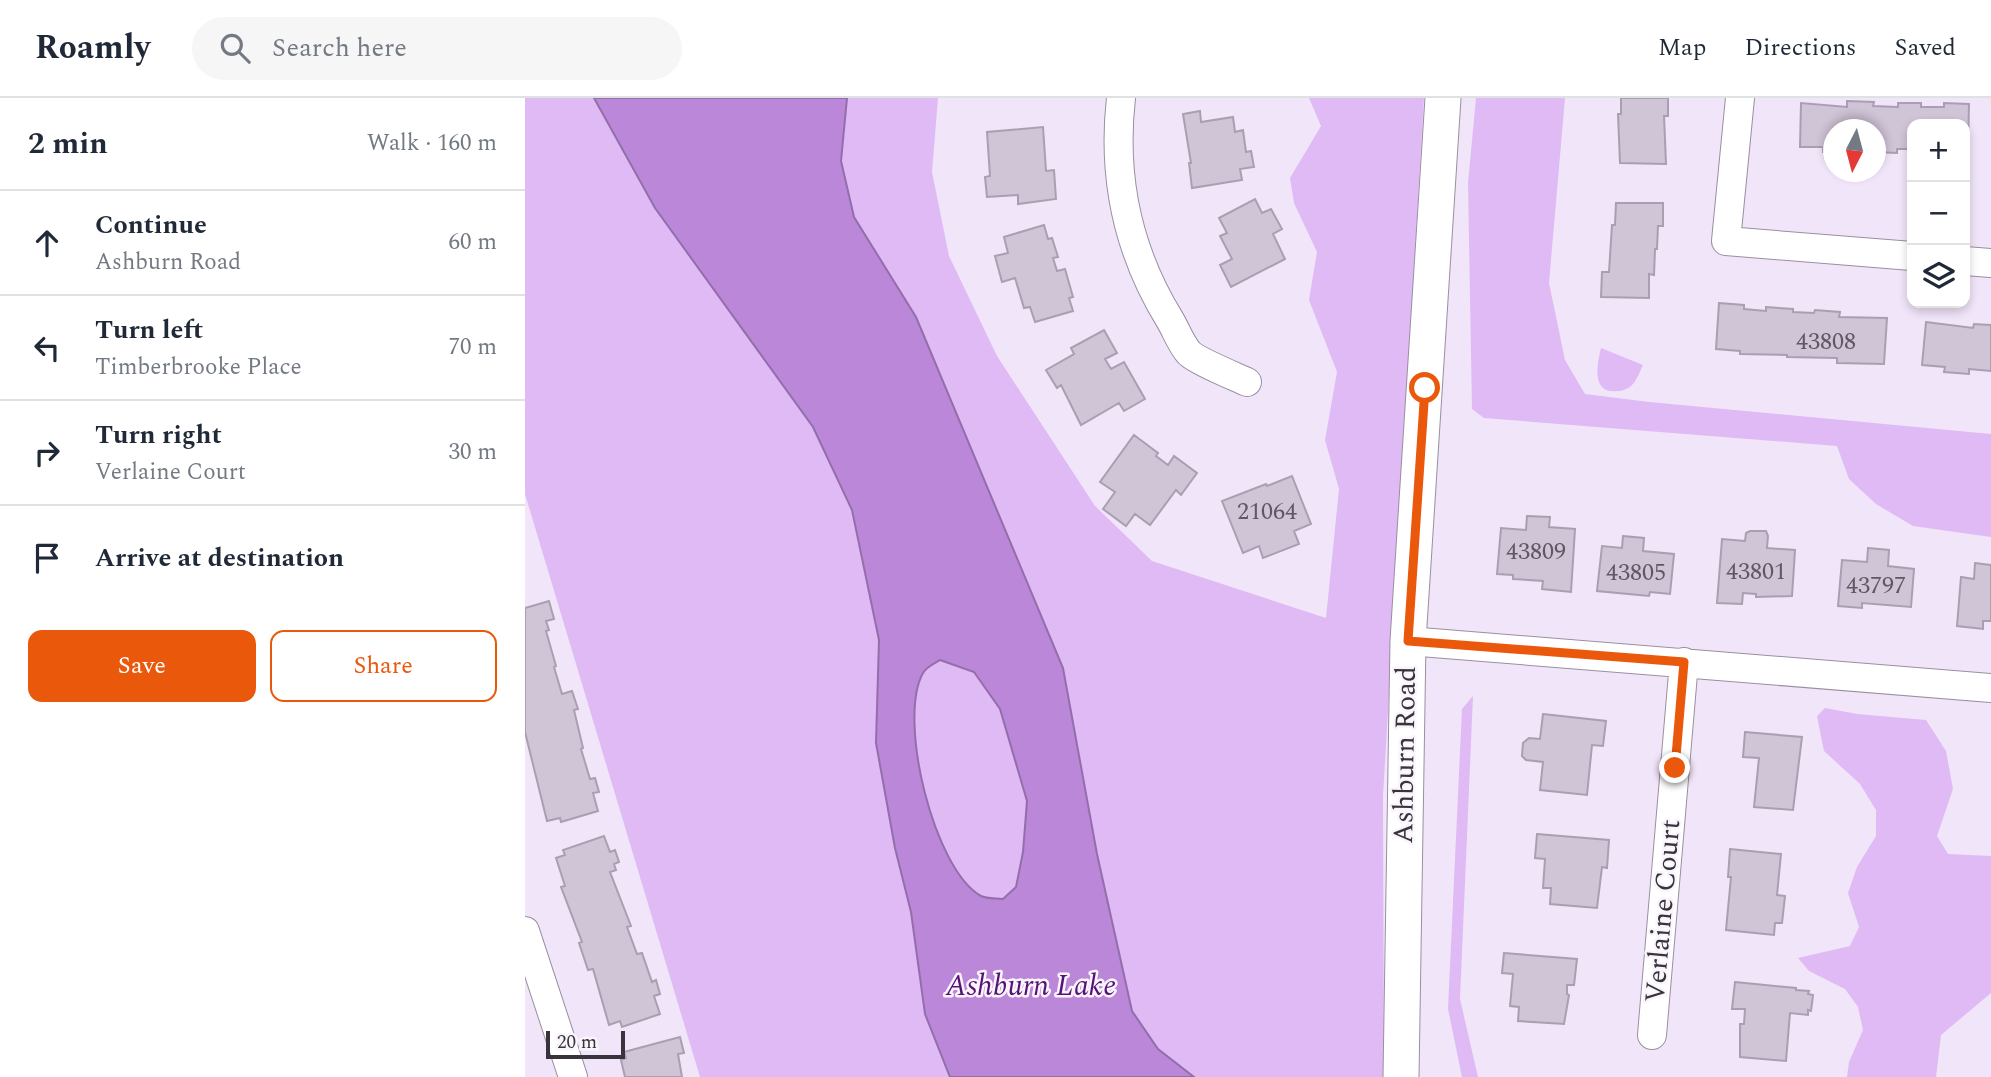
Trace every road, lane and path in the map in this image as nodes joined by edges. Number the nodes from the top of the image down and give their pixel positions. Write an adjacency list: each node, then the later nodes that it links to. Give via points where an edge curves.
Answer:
1 (1121, 98): 7 (street, via 1117,154 1121,192 1142,266 1190,354)
2 (1443, 98): 8 (main road, Ashburn Road)
3 (1739, 98): 4 (street, via 1726,241)
4 (1907, 256)
5 (1970, 261): 6 (street)
6 (1991, 263)
7 (1247, 382)
8 (1408, 641): 9 (street); 14 (main road, Ashburn Road)
9 (1684, 662): 10 (street); 12 (street, Verlaine Court)
10 (1991, 688)
11 (525, 931): 13 (street)
12 (1652, 1035)
13 (573, 1077)
14 (1401, 1077)

